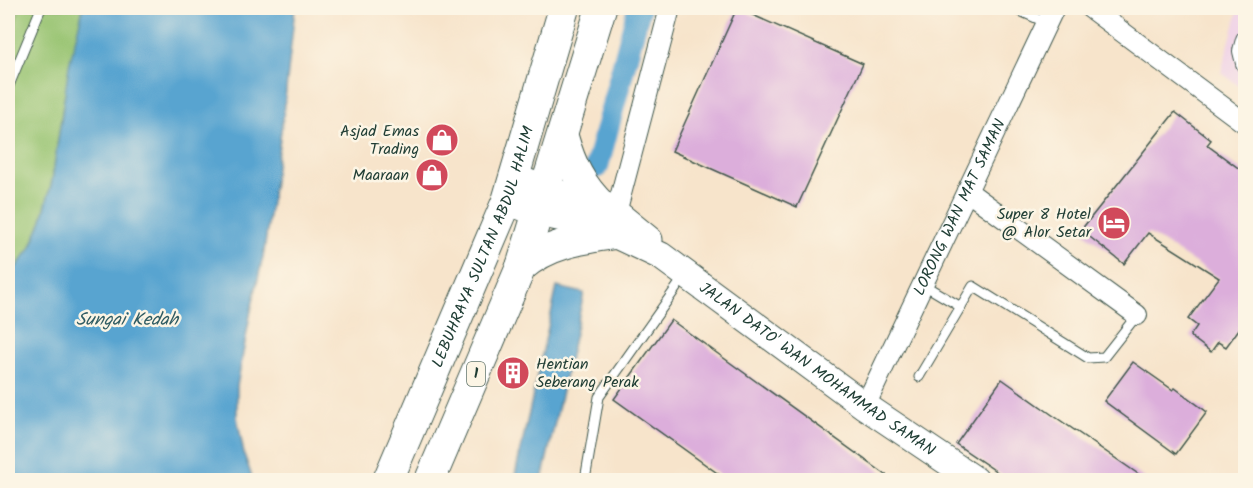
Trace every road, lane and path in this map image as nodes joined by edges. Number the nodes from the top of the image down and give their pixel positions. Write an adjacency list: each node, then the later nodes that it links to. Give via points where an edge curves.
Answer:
1 (40, 8): 10 (lane)
2 (564, 8): 13 (main road, LEBUHRAYA SULTAN ABDUL HALIM)
3 (602, 8): 12 (main road, 1)
4 (670, 8): 16 (street)
5 (1013, 8): 7 (lane)
6 (1090, 8): 11 (street)
7 (1051, 15): 14 (street, LORONG WAN MAT SAMAN)
8 (1245, 40): 9 (street)
9 (1245, 63)
10 (8, 88)
11 (1245, 124)
12 (563, 137): 15 (main road, 1); 16 (main road, via 582,184)
13 (511, 190): 15 (street, JALAN DATO' WAN MOHAMMAD SAMAN); 24 (main road, LEBUHRAYA SULTAN ABDUL HALIM)
14 (967, 191): 19 (street, LORONG WAN MAT SAMAN); 21 (street)
15 (542, 201): 16 (street, JALAN DATO' WAN MOHAMMAD SAMAN, via 577,221); 17 (main road, 1)
16 (611, 218): 17 (main road, via 584,238 550,248); 18 (street, JALAN DATO' WAN MOHAMMAD SAMAN)
17 (521, 267): 25 (main road, 1)
18 (686, 275): 23 (street, JALAN DATO' WAN MOHAMMAD SAMAN); 26 (lane, via 599,397)
19 (924, 285): 20 (lane); 23 (street, LORONG WAN MAT SAMAN)
20 (961, 307): 21 (lane, via 973,286 1088,358 1096,359 1104,357); 22 (lane)
21 (1137, 315)
22 (919, 377)
23 (865, 406): 27 (street, JALAN DATO' WAN MOHAMMAD SAMAN)
24 (388, 480)
25 (430, 480)
26 (585, 480)
27 (971, 480)

